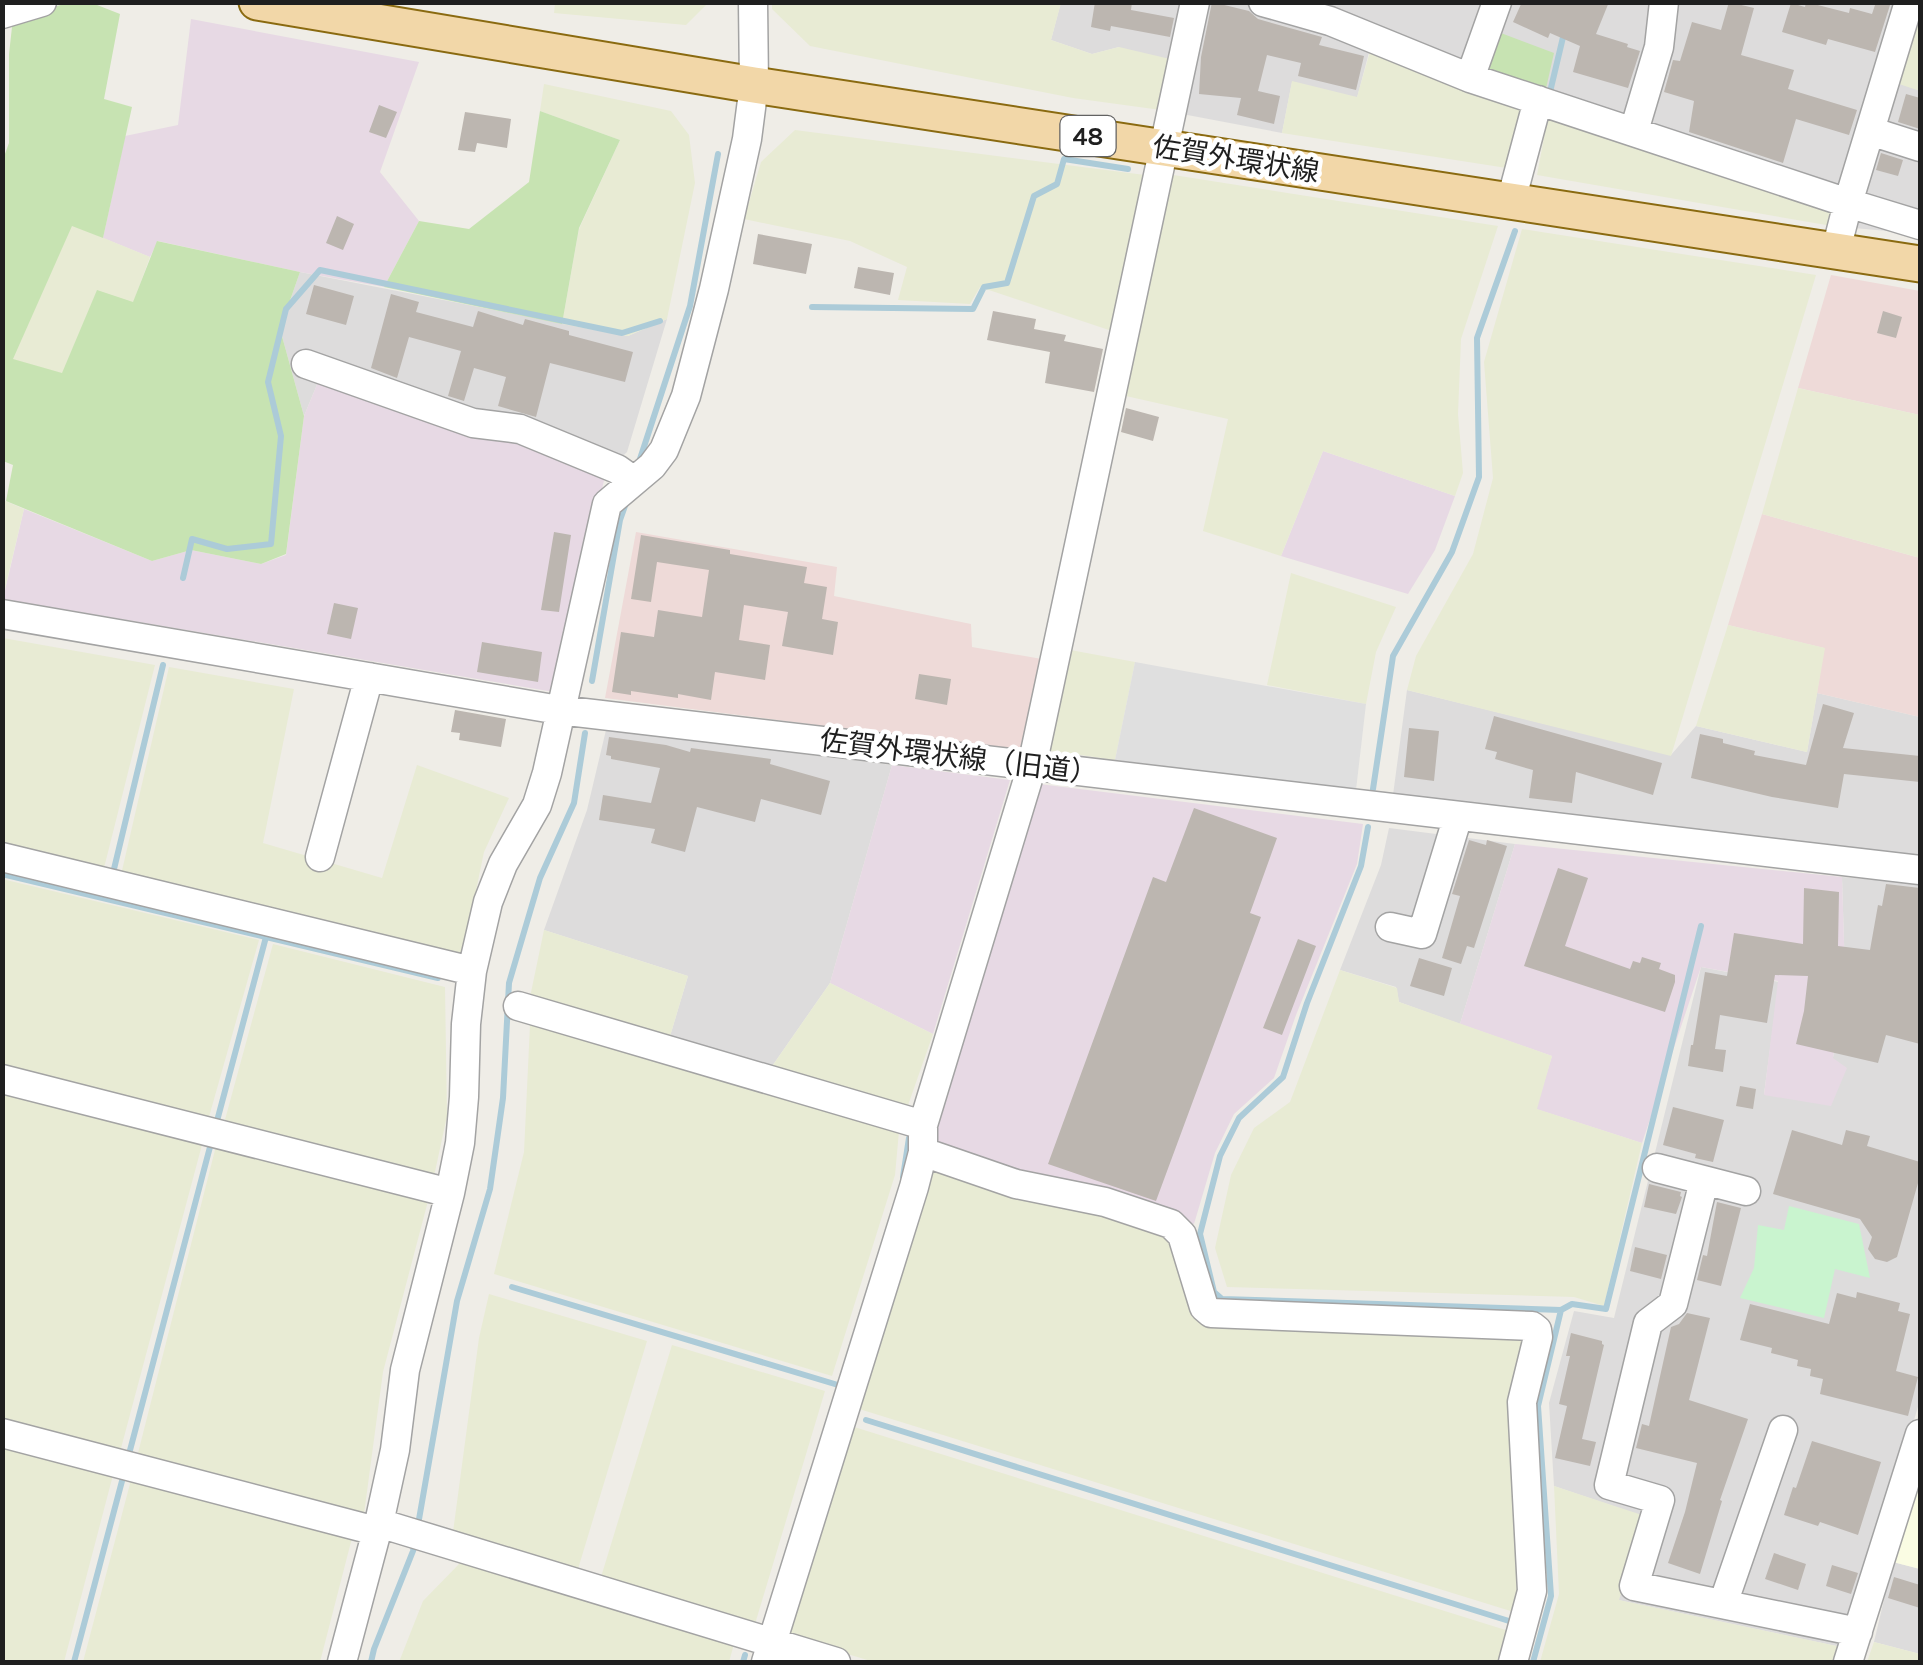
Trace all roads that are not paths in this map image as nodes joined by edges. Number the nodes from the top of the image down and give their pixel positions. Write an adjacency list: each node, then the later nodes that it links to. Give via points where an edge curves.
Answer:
1 (42, 2): 9 (street)
2 (257, 2): 11 (main road, 佐賀外環状線 / 48)
3 (753, 2): 11 (street)
4 (1195, 2): 15 (street)
5 (1263, 2): 10 (street, via 1330,21)
6 (1497, 2): 10 (street)
7 (1664, 2): 13 (street, via 1659,47)
8 (1909, 2): 14 (street)
9 (2, 14)
10 (1470, 78): 12 (street)
11 (754, 84): 15 (main road, 佐賀外環状線 / 48); 23 (street, via 686,396 664,450)
12 (1538, 100): 13 (street); 17 (street)
13 (1634, 131): 18 (street)
14 (1870, 131): 16 (street); 18 (street)
15 (1163, 147): 17 (main road, 佐賀外環状線 / 48); 27 (street)
16 (1920, 147)
17 (1511, 201): 20 (main road, 佐賀外環状線 / 48)
18 (1848, 203): 19 (street); 20 (street)
19 (1920, 225)
20 (1836, 250): 21 (main road, 佐賀外環状線 / 48)
21 (1920, 264)
22 (306, 364): 23 (street, via 473,424 520,428)
23 (635, 472): 26 (street, via 608,504)
24 (2, 614): 25 (street, 佐賀外環状線（旧道）)
25 (369, 677): 26 (street, 佐賀外環状線（旧道）); 29 (street)
26 (560, 710): 27 (street, 佐賀外環状線（旧道）); 33 (street, via 547,773 488,902)
27 (1032, 766): 28 (street, 佐賀外環状線（旧道）); 36 (street)
28 (1458, 816): 31 (street, 佐賀外環状線（旧道）); 32 (street, via 1422,934)
29 (320, 857)
30 (2, 858): 33 (street)
31 (1920, 870)
32 (1390, 927)
33 (472, 970): 40 (street, via 460,1143)
34 (518, 1006): 36 (street)
35 (2, 1079): 40 (street)
36 (922, 1138): 47 (street, via 914,1187); 50 (street, via 1016,1184 1171,1224 1182,1234 1204,1307 1212,1313 1524,1324 1537,1330 1522,1402 1532,1591)
37 (1657, 1168): 38 (street)
38 (1704, 1180): 39 (street); 45 (street, via 1672,1304 1648,1323 1609,1485 1660,1500 1634,1586)
39 (1746, 1191)
40 (450, 1193): 44 (street, via 404,1370 395,1450)
41 (1783, 1430): 45 (street)
42 (2, 1433): 44 (street)
43 (1920, 1434): 46 (street)
44 (397, 1531): 47 (street); 48 (street)
45 (1723, 1604): 46 (street)
46 (1858, 1632): 51 (street)
47 (769, 1653): 49 (street)
48 (342, 1662)
49 (836, 1662)
50 (1513, 1662)
51 (1848, 1662)

